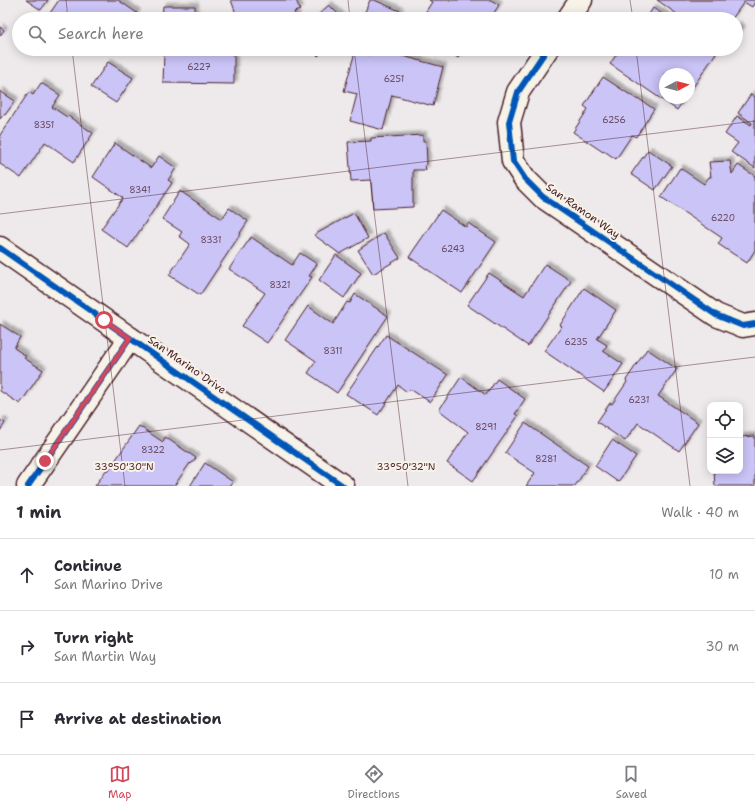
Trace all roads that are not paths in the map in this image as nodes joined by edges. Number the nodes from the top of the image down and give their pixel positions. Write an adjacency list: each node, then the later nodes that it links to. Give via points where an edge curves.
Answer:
1 (581, 0): 2 (street)
2 (573, 12)
3 (542, 56): 5 (street, San Ramon Way, via 518,92 509,122 513,161 525,179 543,197 716,315 743,326)
4 (0, 248): 6 (street, San Marino Drive)
5 (755, 324)
6 (130, 338): 7 (street); 8 (street, San Marino Drive)
7 (28, 486)
8 (342, 486)

